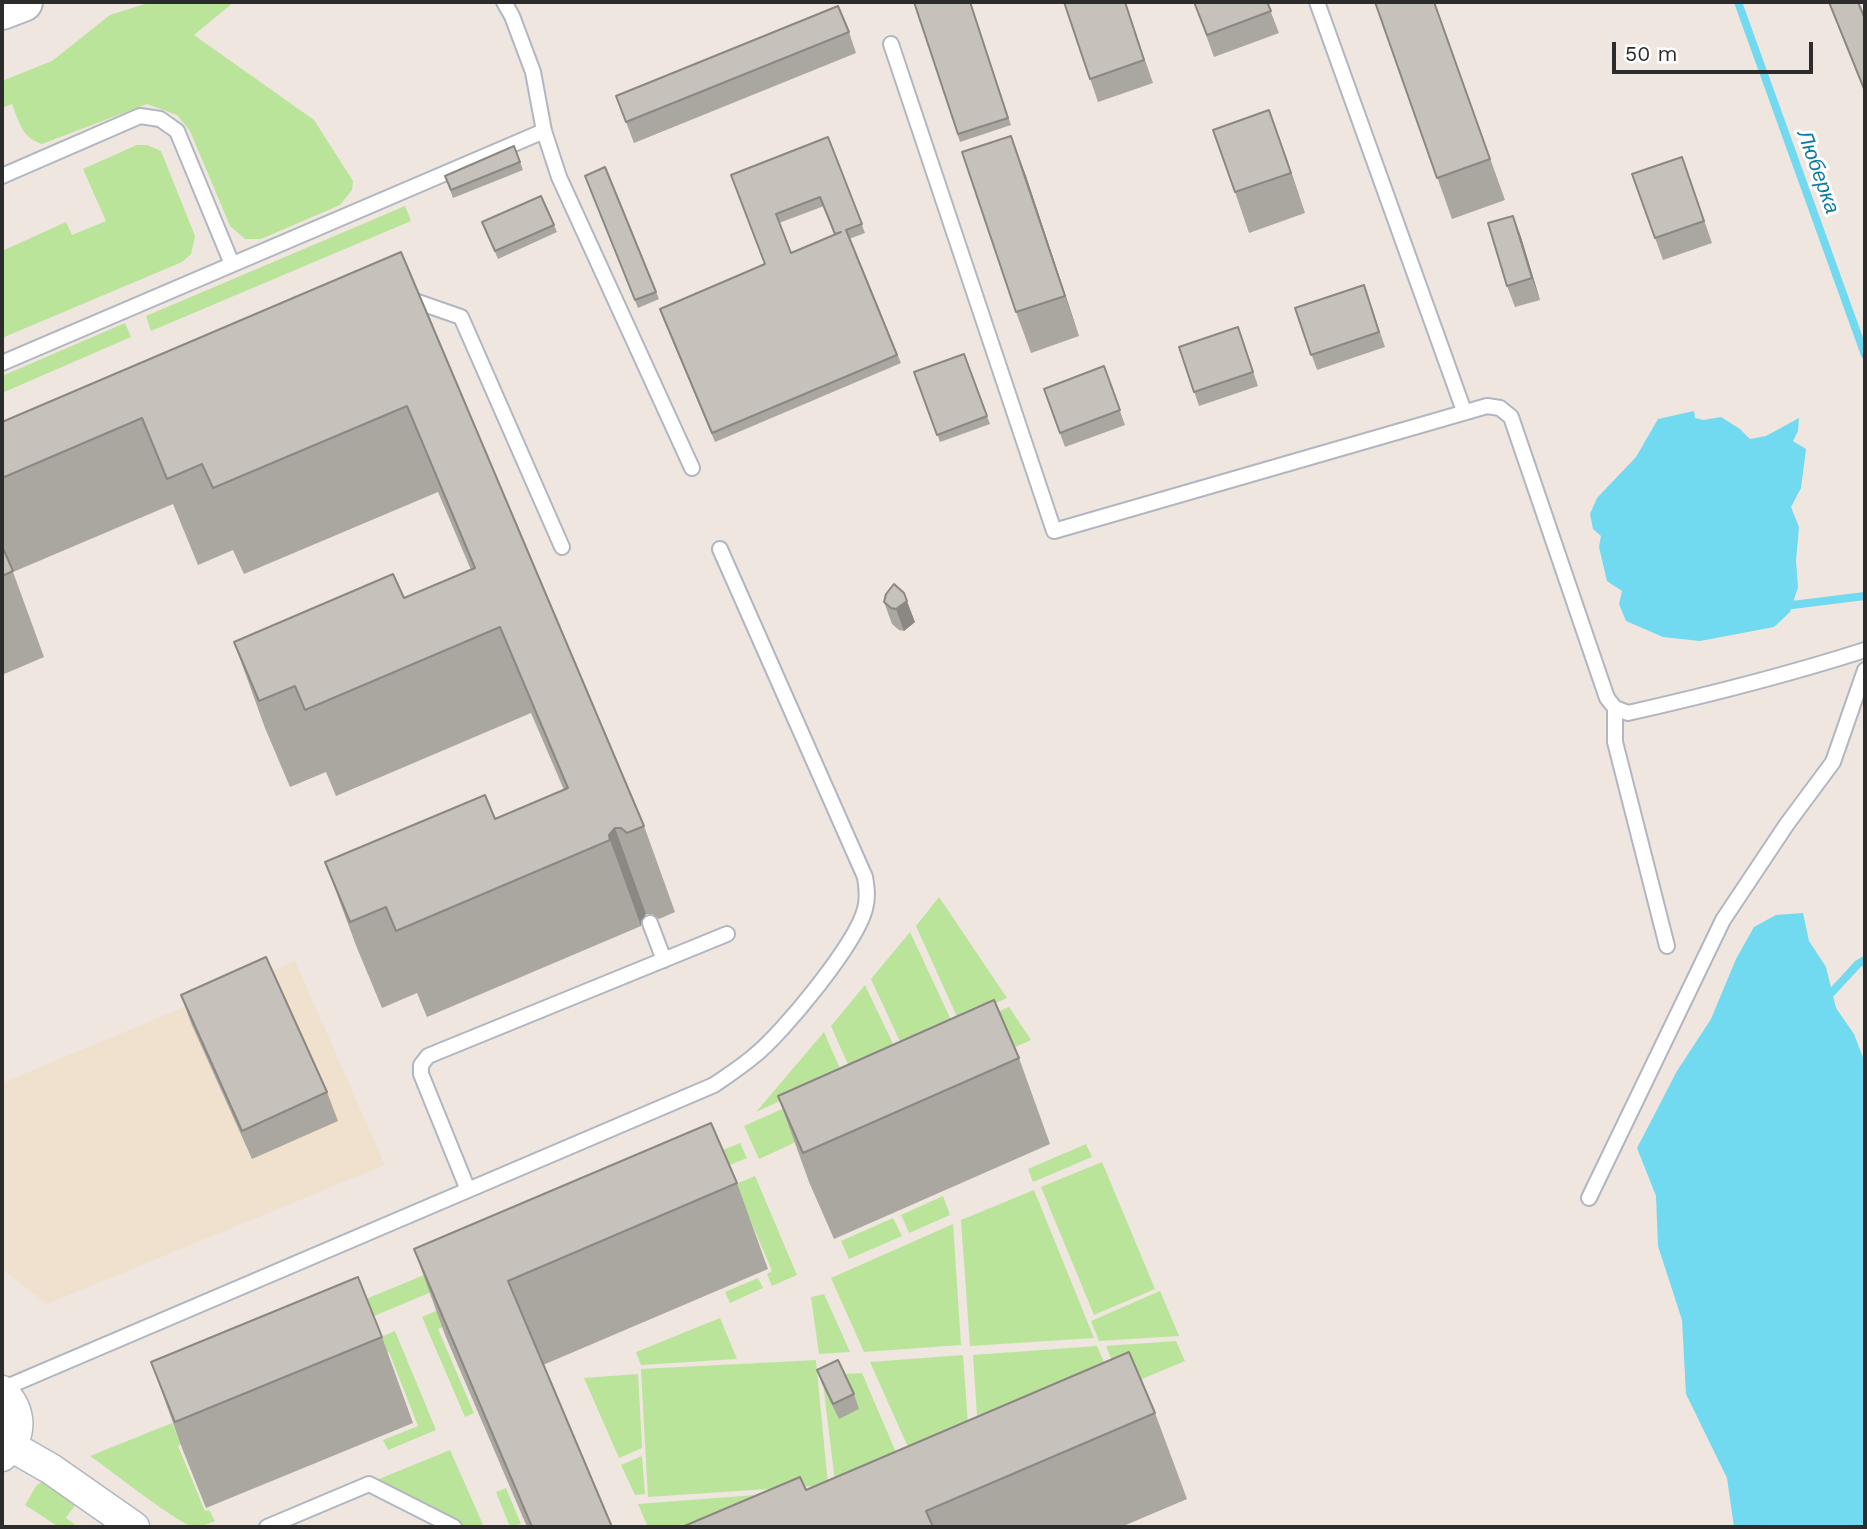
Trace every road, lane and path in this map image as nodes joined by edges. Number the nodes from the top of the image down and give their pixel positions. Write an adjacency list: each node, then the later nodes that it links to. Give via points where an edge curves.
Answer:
1 (23, 2): 4 (main road)
2 (504, 2): 6 (lane, via 533,72)
3 (1317, 2): 11 (lane)
4 (2, 10)
5 (891, 44): 11 (lane, via 1054,531)
6 (544, 131): 8 (lane); 12 (lane, via 559,177)
7 (2, 176): 8 (lane, via 140,116 159,119 177,131)
8 (232, 264): 10 (lane)
9 (389, 312): 13 (lane, via 415,301 461,317)
10 (2, 363)
11 (1464, 411): 17 (lane, via 1487,406 1500,408 1511,417 1607,698)
12 (692, 468)
13 (562, 547)
14 (720, 549): 22 (lane, via 866,877 865,912 851,940 797,1010 756,1055 714,1085)
15 (1865, 650): 17 (lane, via 1715,694 1628,713)
16 (1865, 670): 23 (lane, via 1833,762 1723,920)
17 (1615, 708): 20 (lane, via 1615,741)
18 (650, 923): 21 (lane)
19 (727, 934): 21 (lane)
20 (1667, 946)
21 (664, 960): 22 (lane, via 428,1056 421,1074)
22 (468, 1190): 24 (lane)
23 (1589, 1198)
24 (2, 1390): 25 (street, via 18,1420)
25 (6, 1451): 26 (street, via 51,1469)
26 (134, 1527)
27 (267, 1527): 28 (lane, via 369,1484)
28 (454, 1527)

